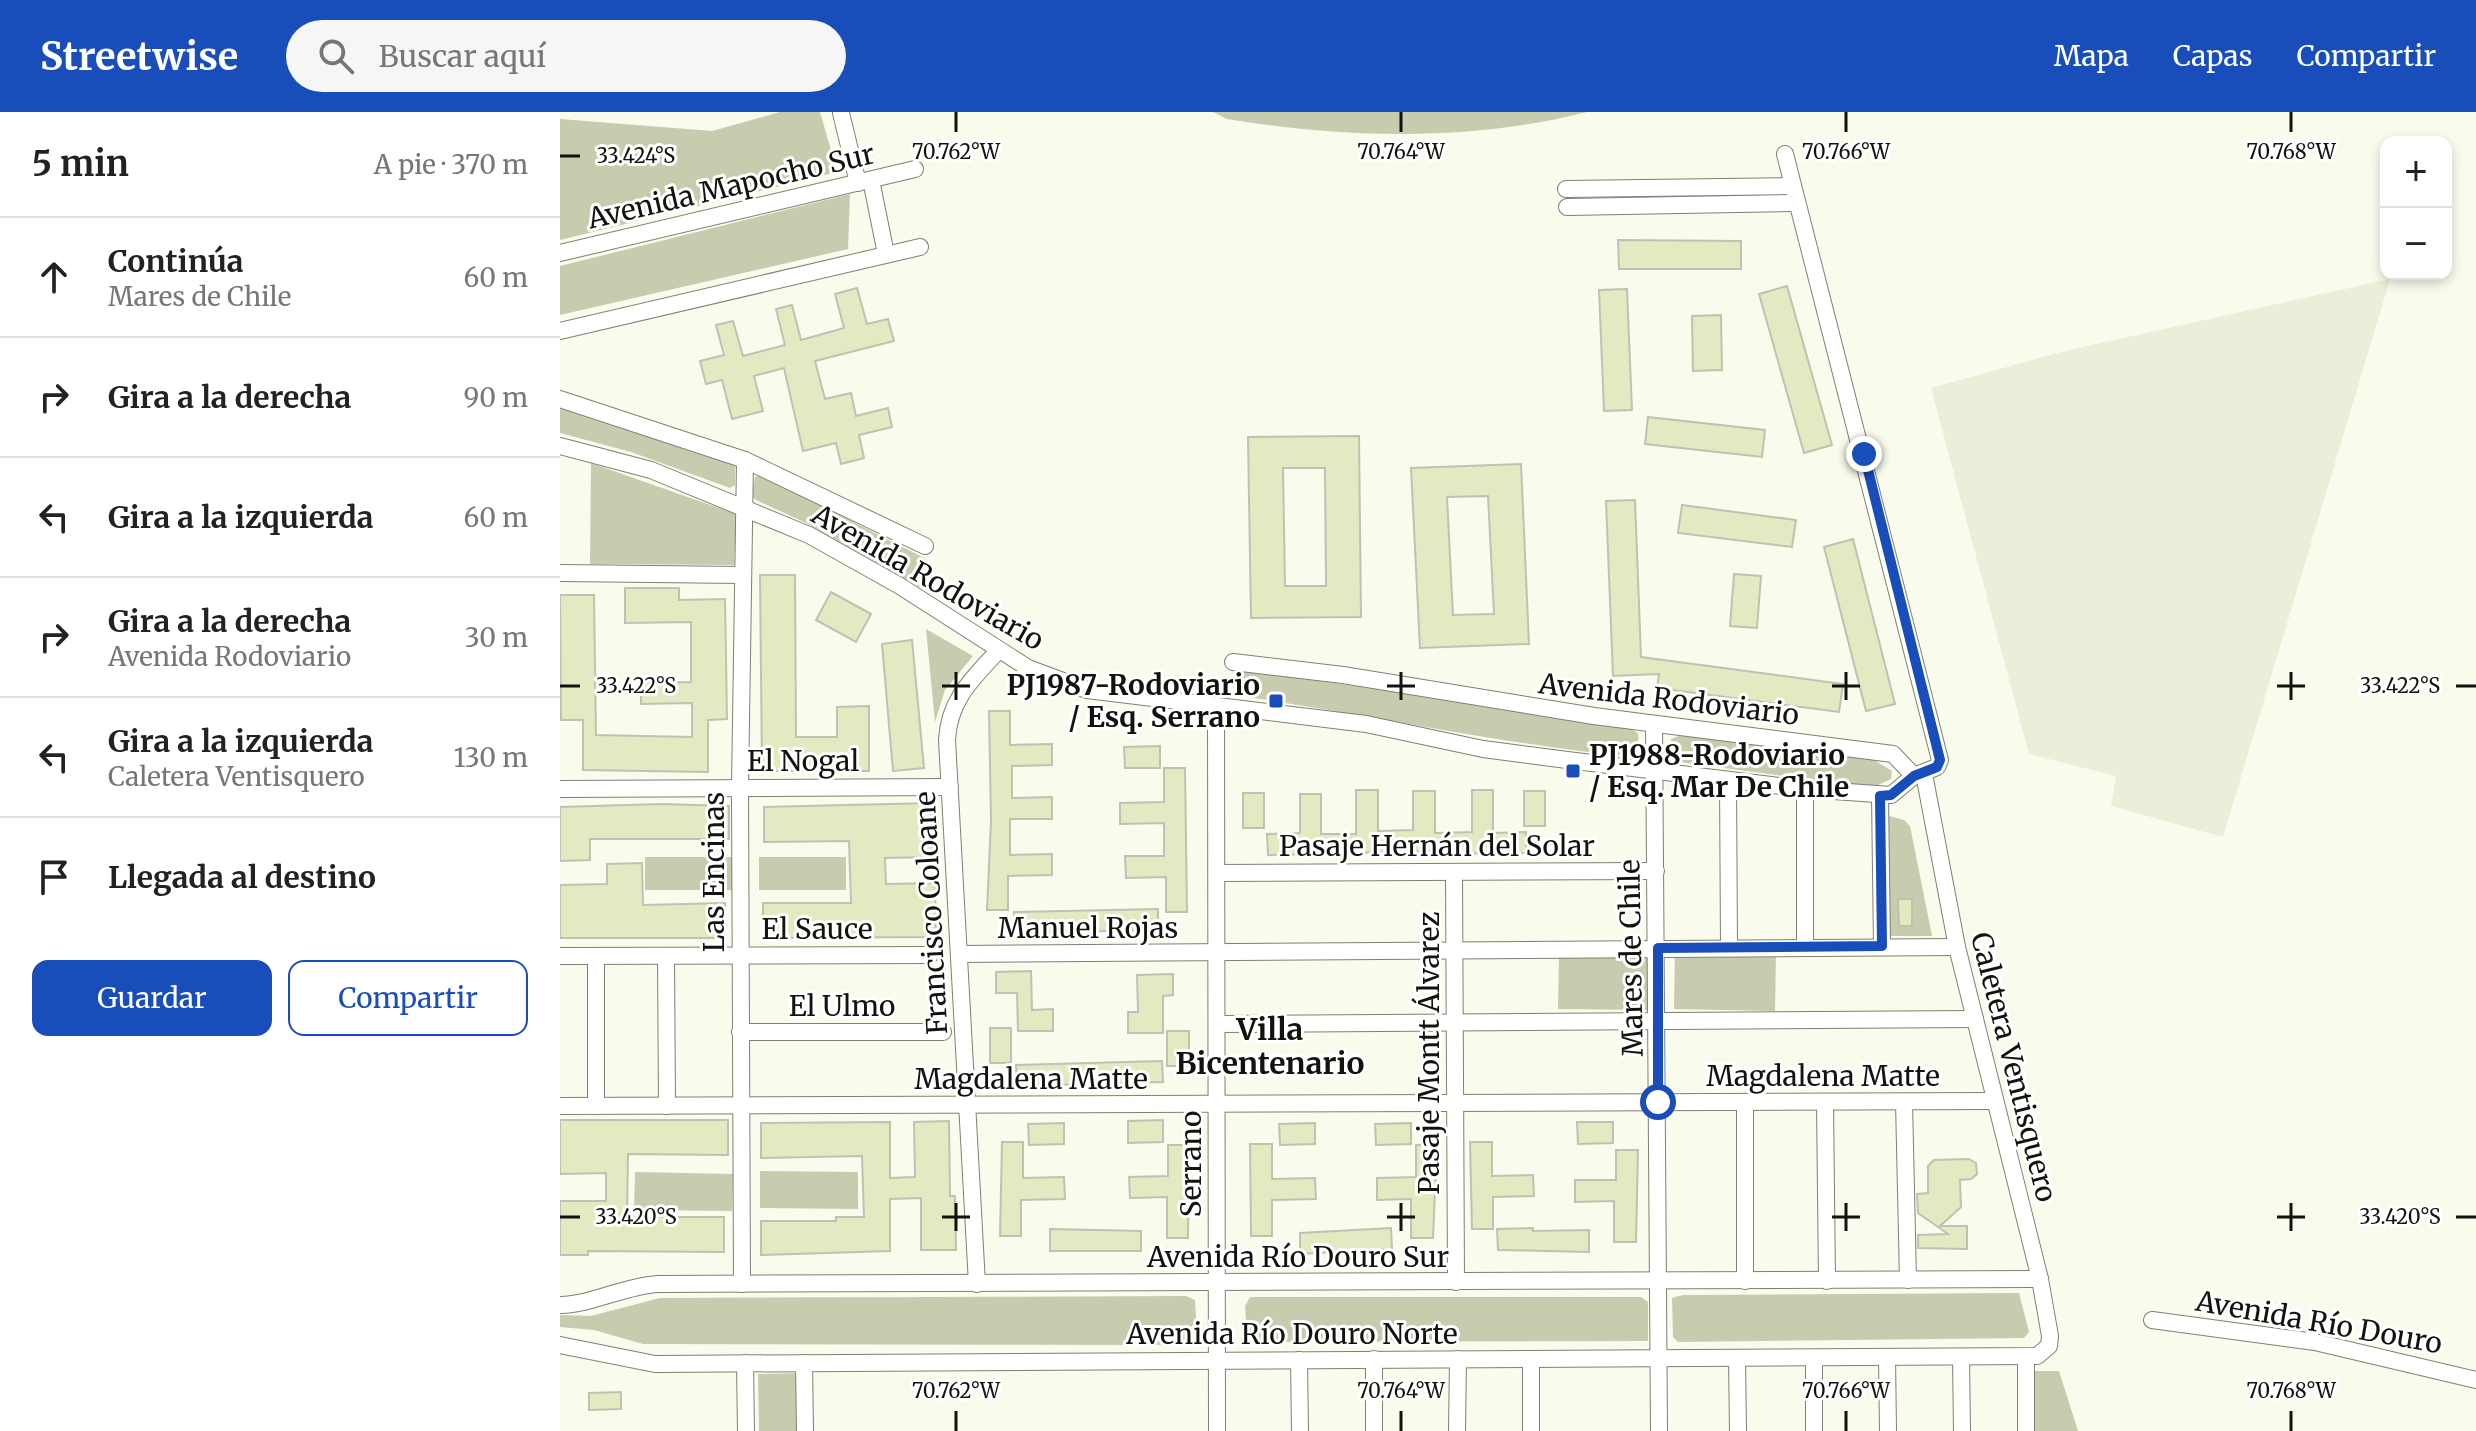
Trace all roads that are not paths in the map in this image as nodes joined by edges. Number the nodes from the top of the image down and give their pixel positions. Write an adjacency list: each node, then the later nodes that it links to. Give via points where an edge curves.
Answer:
1 (841, 113): 4 (street)
2 (1785, 154): 5 (street)
3 (915, 169): 4 (street, Avenida Mapocho Sur)
4 (865, 181): 12 (street, Avenida Mapocho Sur); 13 (street)
5 (1793, 186): 6 (street); 8 (street)
6 (1586, 188): 7 (street); 9 (street)
7 (1566, 189)
8 (1796, 203): 9 (street); 27 (street, via 1940,760)
9 (1587, 206): 10 (street)
10 (1567, 207)
11 (920, 247): 13 (street)
12 (560, 253)
13 (886, 254): 14 (street)
14 (560, 331)
15 (560, 399): 17 (street, Avenida Rodoviario)
16 (560, 446): 18 (street, Avenida Rodoviario, via 651,470)
17 (745, 460): 18 (street, Las Encinas); 19 (street, Avenida Rodoviario)
18 (744, 506): 21 (street, Las Encinas); 22 (street, Avenida Rodoviario, via 900,586)
19 (925, 546)
20 (560, 573): 21 (street)
21 (743, 575): 29 (street, Las Encinas)
22 (998, 651): 24 (street, Avenida Rodoviario, via 1087,690); 30 (street, Francisco Coloane, via 951,710)
23 (1233, 662): 25 (street, Avenida Rodoviario)
24 (1216, 706): 26 (street, Avenida Rodoviario, via 1366,724 1483,749); 36 (street, Serrano)
25 (1654, 724): 26 (street, Mares de Chile); 27 (street, Avenida Rodoviario, via 1893,754)
26 (1655, 771): 28 (street, Avenida Rodoviario); 34 (street, Mares de Chile)
27 (1919, 775): 33 (street); 40 (street, Caletera Ventisquero)
28 (1728, 780): 32 (street, Avenida Rodoviario); 38 (street)
29 (740, 787): 30 (street, El Nogal); 31 (street, El Nogal); 45 (street, Las Encinas)
30 (950, 787): 43 (street, Francisco Coloane)
31 (560, 789)
32 (1805, 789): 33 (street, Avenida Rodoviario); 39 (street)
33 (1880, 796): 37 (street)
34 (1656, 871): 35 (street, Pasaje Hernán del Solar); 41 (street, Mares de Chile)
35 (1454, 872): 36 (street, Pasaje Hernán del Solar); 42 (street, Pasaje Montt Álvarez)
36 (1217, 873): 44 (street, Serrano)
37 (1882, 946): 39 (street, Manuel Rojas); 40 (street, Manuel Rojas)
38 (1729, 947): 39 (street, Manuel Rojas); 41 (street, Manuel Rojas)
39 (1805, 947)
40 (1957, 947): 50 (street, Caletera Ventisquero)
41 (1658, 948): 42 (street, Manuel Rojas); 51 (street, Mares de Chile)
42 (1455, 950): 44 (street, Manuel Rojas); 52 (street, Pasaje Montt Álvarez)
43 (959, 954): 44 (street, Manuel Rojas); 66 (street, Francisco Coloane)
44 (1217, 954): 53 (street, Serrano)
45 (740, 955): 46 (street, El Sauce); 49 (street, El Sauce); 54 (street, Las Encinas)
46 (930, 955)
47 (560, 956): 48 (street, El Sauce)
48 (596, 956): 49 (street, El Sauce); 64 (street)
49 (666, 956): 65 (street)
50 (1975, 1019): 51 (street); 56 (street, Caletera Ventisquero)
51 (1659, 1020): 52 (street); 57 (street, Mares de Chile)
52 (1456, 1022): 53 (street); 61 (street, Pasaje Montt Álvarez)
53 (1217, 1024): 62 (street, Serrano)
54 (740, 1032): 55 (street, El Ulmo); 67 (street, Las Encinas)
55 (943, 1032)
56 (1994, 1101): 60 (street, Magdalena Matte); 68 (street, Caletera Ventisquero)
57 (1658, 1102): 58 (street, Magdalena Matte); 61 (street, Magdalena Matte); 70 (street, Mares de Chile)
58 (1745, 1102): 59 (street, Magdalena Matte); 71 (street)
59 (1825, 1102): 60 (street, Magdalena Matte); 72 (street)
60 (1904, 1102): 69 (street)
61 (1457, 1103): 62 (street, Magdalena Matte); 74 (street, Pasaje Montt Álvarez)
62 (1218, 1104): 66 (street, Magdalena Matte); 73 (street, Serrano)
63 (560, 1106): 64 (street, Magdalena Matte)
64 (596, 1106): 65 (street, Magdalena Matte)
65 (667, 1106): 67 (street, Magdalena Matte)
66 (968, 1106): 67 (street, Magdalena Matte); 76 (street, Francisco Coloane)
67 (740, 1107): 75 (street, Las Encinas)
68 (2040, 1279): 69 (street, Avenida Río Douro Sur); 82 (street, Caletera Ventisquero, via 2050,1336 2044,1352)
69 (1908, 1280): 72 (street, Avenida Río Douro Sur)
70 (1659, 1281): 71 (street, Avenida Río Douro Sur); 74 (street, Avenida Río Douro Sur); 83 (street, Mares de Chile)
71 (1745, 1281): 72 (street, Avenida Río Douro Sur)
72 (1827, 1281)
73 (1217, 1282): 74 (street, Avenida Río Douro Sur); 76 (street, Avenida Río Douro Sur); 89 (street, Serrano)
74 (1456, 1282)
75 (742, 1284): 76 (street, Avenida Río Douro Sur); 77 (street, Avenida Río Douro Sur, via 646,1285)
76 (977, 1284)
77 (560, 1305)
78 (2152, 1320): 93 (street, Avenida Río Douro, via 2315,1342)
79 (560, 1345): 91 (street, Avenida Río Douro Norte, via 647,1363)
80 (1887, 1357): 81 (street, Avenida Río Douro Norte); 85 (street, Avenida Río Douro Norte); 104 (street)
81 (1961, 1357): 82 (street, Avenida Río Douro Norte); 105 (street)
82 (2026, 1357): 106 (street)
83 (1660, 1358): 84 (street, Avenida Río Douro Norte); 88 (street, Avenida Río Douro Norte); 101 (street, Mares de Chile)
84 (1737, 1358): 85 (street, Avenida Río Douro Norte); 102 (street)
85 (1814, 1358): 103 (street)
86 (1374, 1359): 87 (street, Avenida Río Douro Norte); 90 (street, Avenida Río Douro Norte); 98 (street)
87 (1458, 1359): 88 (street, Avenida Río Douro Norte); 99 (street)
88 (1531, 1359): 100 (street)
89 (1217, 1360): 90 (street, Avenida Río Douro Norte); 92 (street, Avenida Río Douro Norte); 96 (street, Serrano)
90 (1299, 1360): 97 (street)
91 (745, 1363): 92 (street, Avenida Río Douro Norte); 94 (street)
92 (804, 1363): 95 (street)
93 (2476, 1380)
94 (746, 1431)
95 (805, 1431)
96 (1217, 1431)
97 (1300, 1431)
98 (1374, 1431)
99 (1457, 1431)
100 (1531, 1431)
101 (1659, 1431)
102 (1738, 1431)
103 (1814, 1431)
104 (1888, 1431)
105 (1962, 1431)
106 (2026, 1431)

